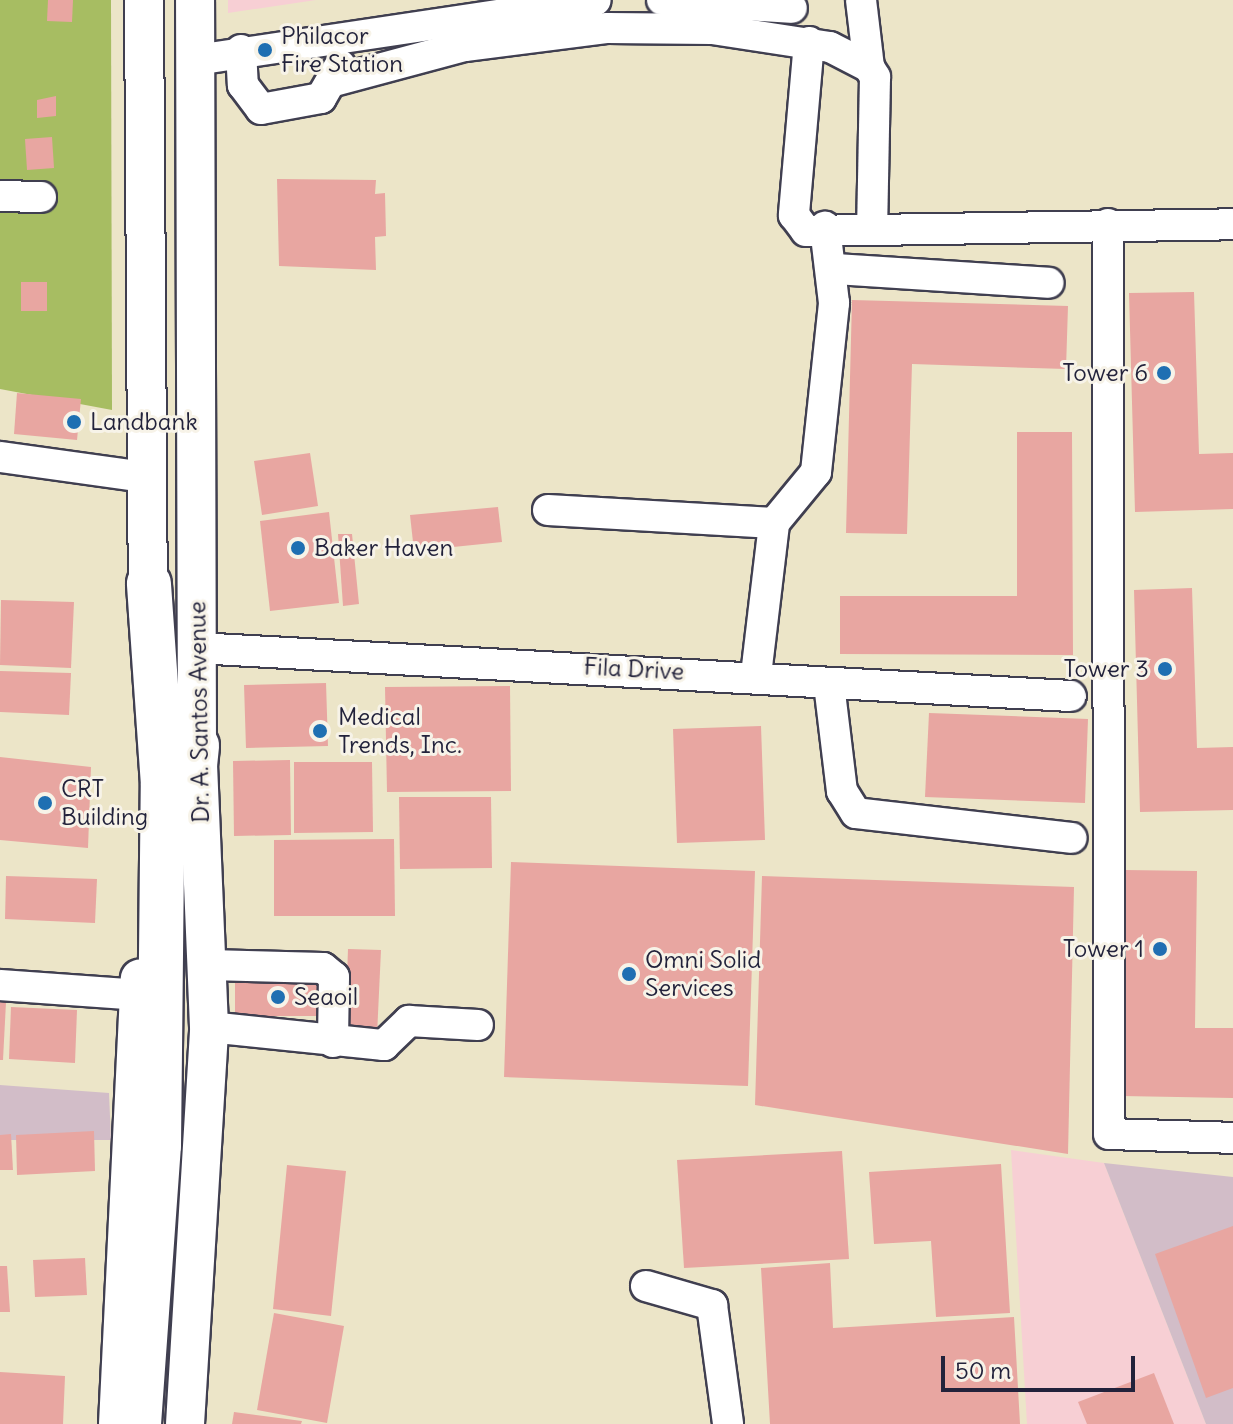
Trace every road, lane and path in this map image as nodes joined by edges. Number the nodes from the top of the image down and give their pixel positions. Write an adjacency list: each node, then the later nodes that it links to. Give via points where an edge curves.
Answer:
1 (144, 0): 22 (main road, Dr. A. Santos Avenue)
2 (195, 0): 10 (main road, Dr. A. Santos Avenue)
3 (596, 0): 7 (street)
4 (662, 0): 6 (street)
5 (861, 0): 11 (street)
6 (792, 8)
7 (335, 35): 9 (street); 12 (street, via 340,66)
8 (809, 42): 11 (street); 12 (street, via 712,29 545,32 414,56); 17 (street, via 794,215 806,231)
9 (241, 50): 10 (street); 12 (street, via 243,85 261,109 299,107 321,98)
10 (196, 60): 26 (main road, Dr. A. Santos Avenue)
11 (869, 67): 18 (street)
12 (334, 81)
13 (0, 196): 14 (street)
14 (41, 197)
15 (1108, 224): 16 (street); 18 (street); 38 (street, via 1109,1134)
16 (1233, 224)
17 (825, 227): 18 (street); 19 (street)
18 (872, 227)
19 (835, 269): 20 (street); 24 (street, via 816,472)
20 (1049, 283)
21 (0, 457): 22 (street)
22 (145, 477): 25 (main road, Dr. A. Santos Avenue)
23 (548, 510): 24 (street)
24 (774, 523): 27 (street)
25 (149, 583): 34 (main road, Dr. A. Santos Avenue); 40 (highway, via 163,785)
26 (196, 648): 27 (street, Fila Drive); 30 (main road, Dr. A. Santos Avenue)
27 (756, 675): 28 (street, Fila Drive)
28 (829, 684): 29 (street, Fila Drive); 31 (street, via 842,791 856,813 874,821)
29 (1071, 696)
30 (197, 746): 32 (main road, Dr. A. Santos Avenue); 40 (highway)
31 (1072, 838)
32 (209, 965): 36 (main road, Dr. A. Santos Avenue); 37 (street, via 323,968 334,977)
33 (0, 985): 34 (street)
34 (140, 995): 41 (main road, Dr. A. Santos Avenue)
35 (478, 1025): 37 (street, via 409,1021 384,1045)
36 (209, 1027): 37 (street); 44 (main road, Dr. A. Santos Avenue)
37 (333, 1042)
38 (1233, 1138)
39 (646, 1286): 45 (street, via 712,1305)
40 (152, 1316): 42 (highway); 43 (highway)
41 (118, 1424)
42 (139, 1424)
43 (156, 1424)
44 (185, 1424)
45 (728, 1424)

